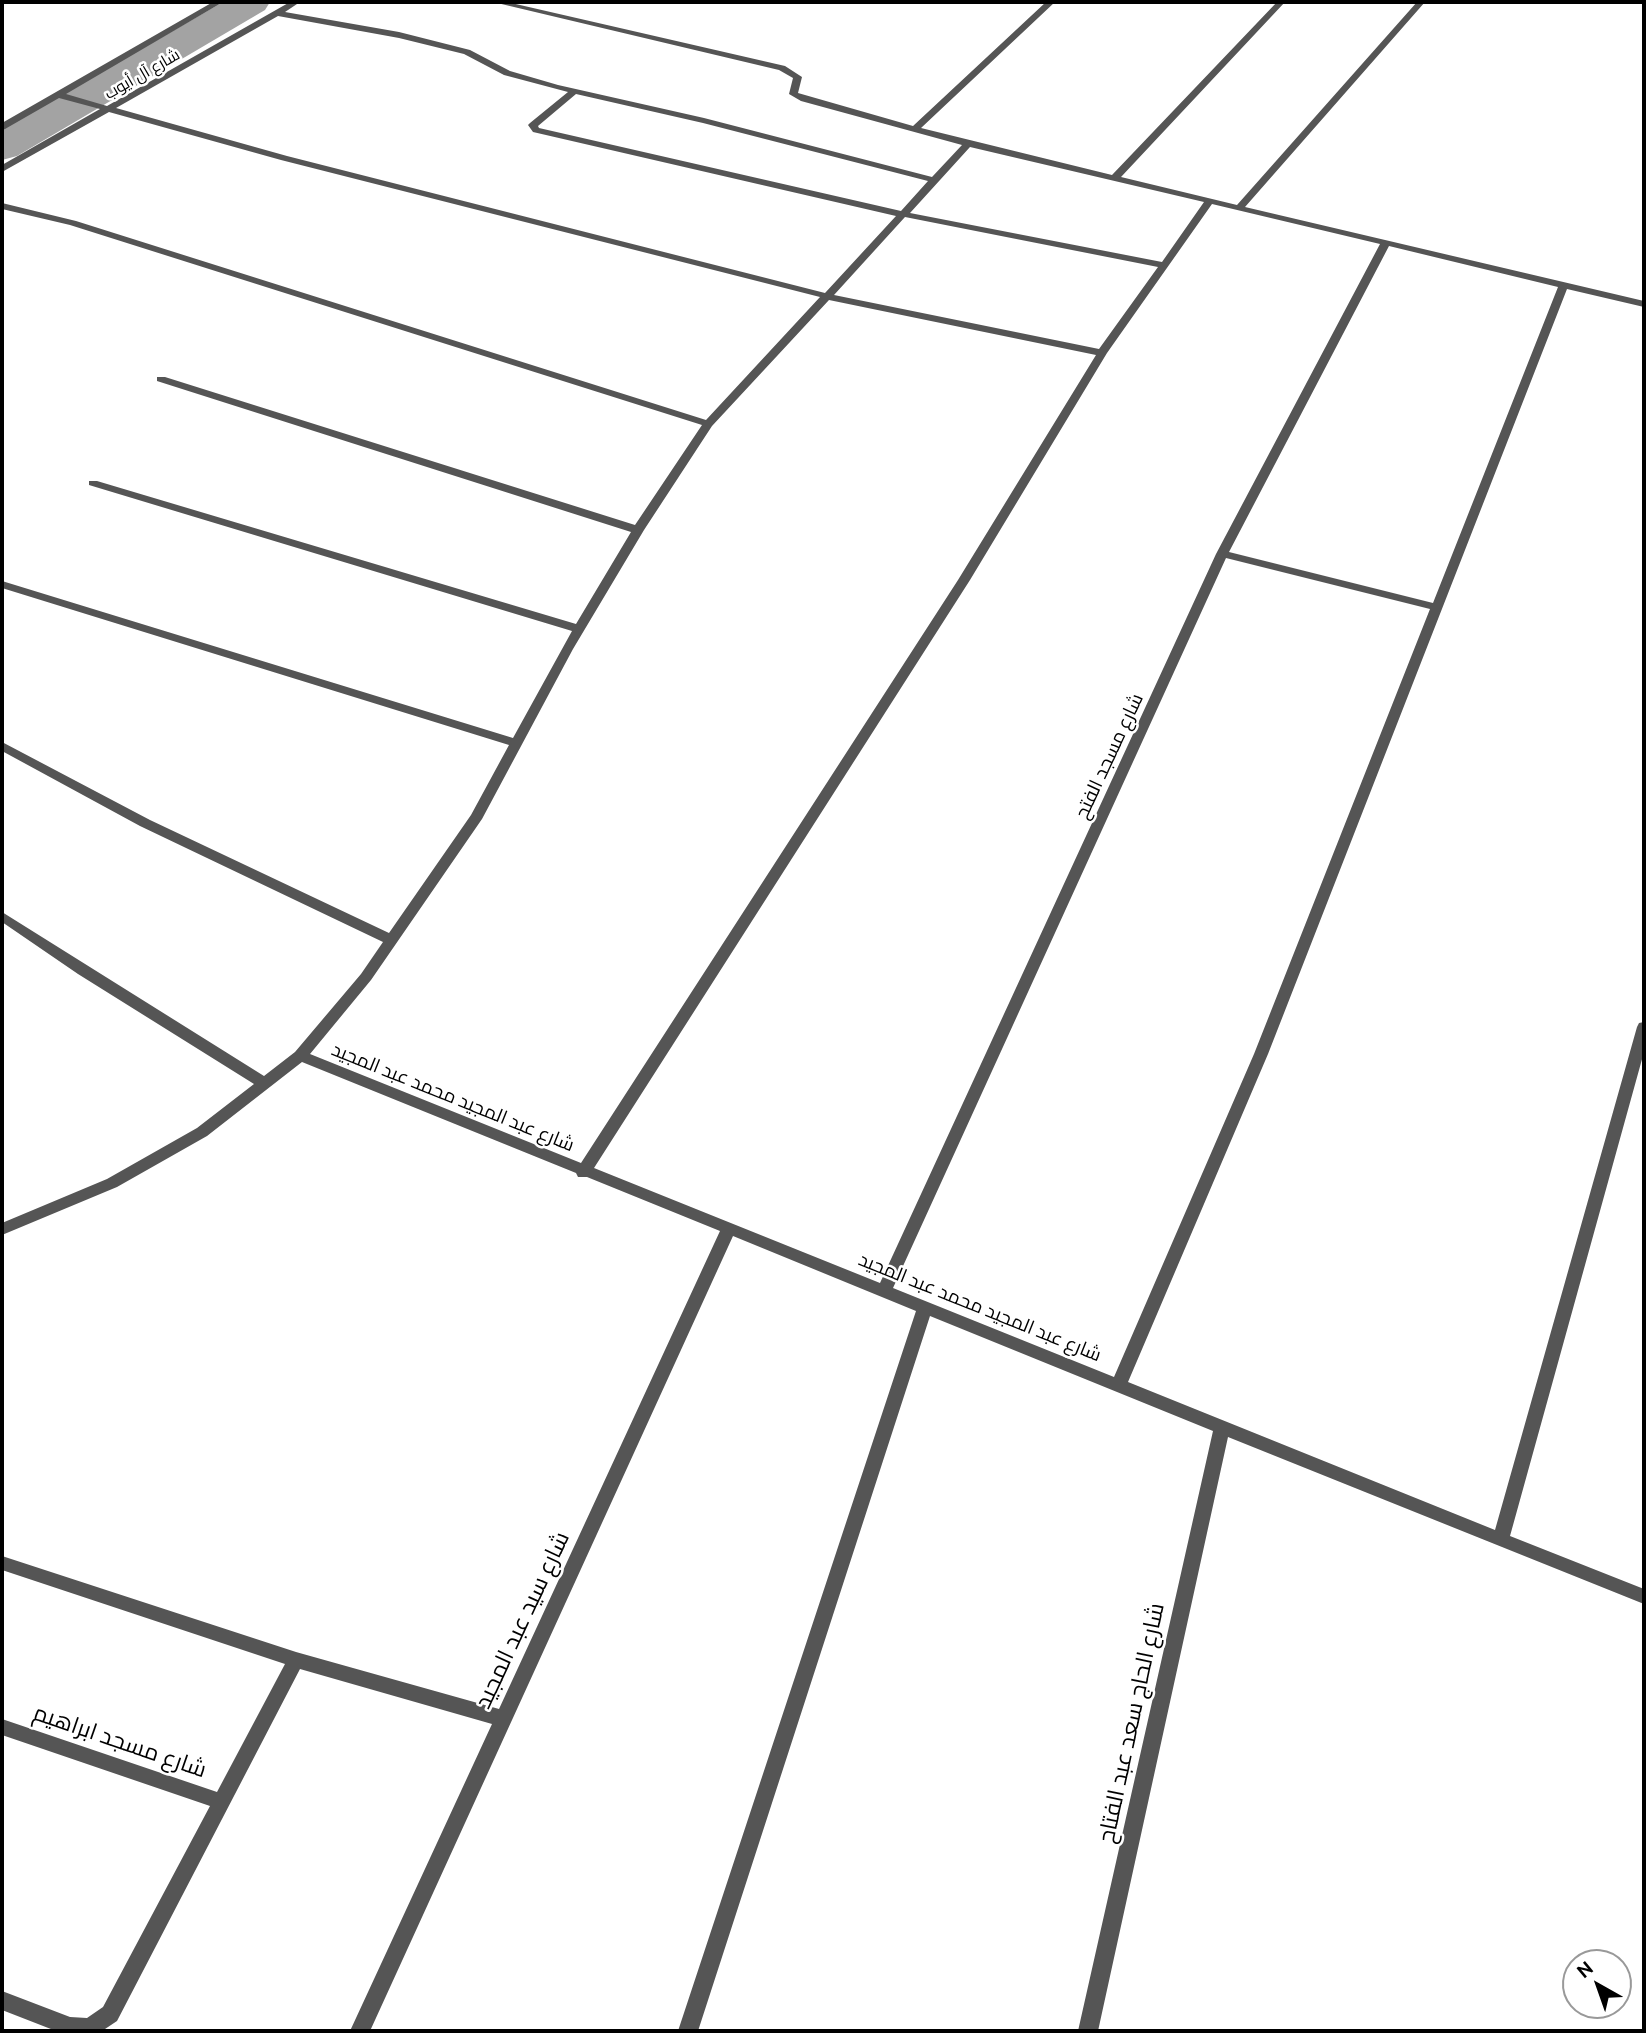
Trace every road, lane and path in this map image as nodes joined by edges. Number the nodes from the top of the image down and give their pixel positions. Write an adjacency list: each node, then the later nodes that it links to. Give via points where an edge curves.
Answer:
1 (219, 2): 9 (street, شارع آل أيوب)
2 (296, 2): 7 (street, شارع آل أيوب)
3 (497, 2): 12 (street, via 782,68 798,77 793,94)
4 (1051, 2): 12 (street)
5 (1281, 2): 15 (street)
6 (1421, 2): 19 (street)
7 (277, 13): 8 (street, via 467,52 507,73); 10 (street, شارع آل أيوب)
8 (575, 91): 16 (street); 20 (street, via 533,125 536,130)
9 (59, 95): 10 (street); 11 (street, شارع آل أيوب)
10 (108, 109): 14 (street, شارع آل أيوب); 24 (street)
11 (5, 123)
12 (915, 129): 13 (street)
13 (968, 144): 15 (street); 16 (street)
14 (2, 169)
15 (1114, 179): 17 (street)
16 (934, 180): 20 (street)
17 (1209, 202): 19 (street); 22 (street)
18 (2, 206): 28 (street, via 73,223)
19 (1238, 209): 21 (street)
20 (902, 214): 22 (street); 24 (street)
21 (1385, 244): 23 (street); 31 (street, شارع مسجد الفتح)
22 (1164, 265): 26 (street)
23 (1563, 286): 25 (street); 33 (street)
24 (826, 296): 26 (street); 28 (street)
25 (1644, 304)
26 (1102, 353): 42 (street, via 964,580)
27 (161, 380): 30 (street)
28 (708, 424): 30 (street)
29 (93, 483): 34 (street)
30 (638, 530): 34 (street)
31 (1222, 554): 33 (street); 45 (street, شارع مسجد الفتح)
32 (2, 584): 35 (street)
33 (1436, 607): 47 (street, via 1261,1054)
34 (579, 629): 35 (street)
35 (517, 743): 38 (street, via 477,816)
36 (2, 746): 38 (street, via 145,823)
37 (2, 916): 41 (street)
38 (391, 940): 40 (street)
39 (1644, 1027): 49 (street)
40 (300, 1056): 41 (street); 42 (street, شارع عبد المجيد محمد عبد المجيد)
41 (265, 1084): 43 (street, via 202,1132 112,1183)
42 (583, 1172): 44 (street, شارع عبد المجيد محمد عبد المجيد)
43 (2, 1229)
44 (728, 1230): 45 (street, شارع عبد المجيد محمد عبد المجيد); 53 (street, شارع سيد عبد المجيد)
45 (884, 1292): 46 (street, شارع عبد المجيد محمد عبد المجيد)
46 (925, 1308): 47 (street, شارع عبد المجيد محمد عبد المجيد); 58 (street)
47 (1119, 1385): 48 (street, شارع عبد المجيد محمد عبد المجيد)
48 (1222, 1426): 49 (street, شارع عبد المجيد محمد عبد المجيد); 59 (street, شارع الحاج سعد عبد الفتاح)
49 (1502, 1539): 51 (street, شارع عبد المجيد محمد عبد المجيد)
50 (2, 1563): 52 (street)
51 (1644, 1597)
52 (296, 1660): 53 (street); 55 (street)
53 (504, 1719): 57 (street, شارع سيد عبد المجيد)
54 (2, 1727): 55 (street, شارع مسجد ابراهيم)
55 (222, 1802): 56 (street, via 110,2014 90,2028 69,2026)
56 (2, 2001)
57 (360, 2031)
58 (688, 2031)
59 (1088, 2031)

